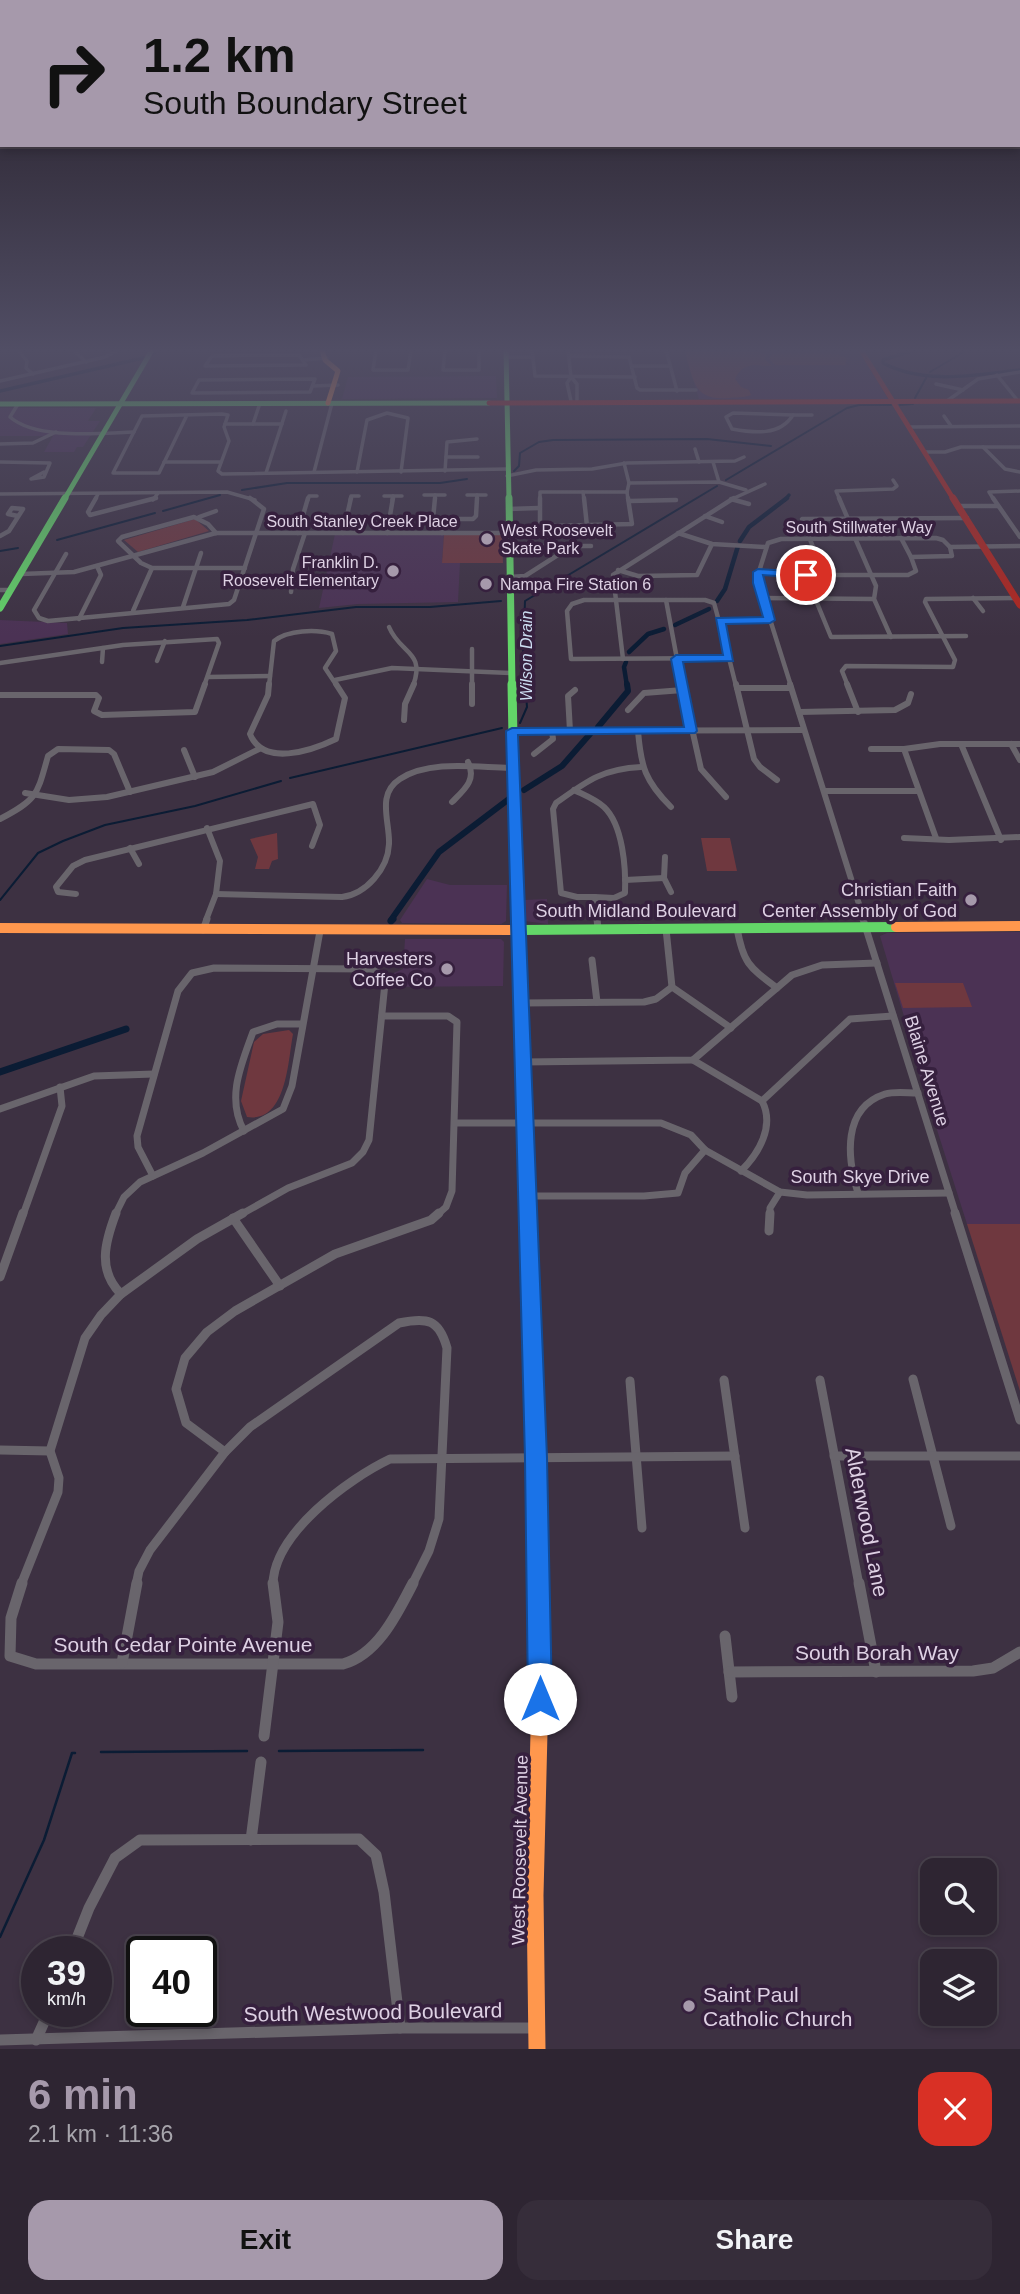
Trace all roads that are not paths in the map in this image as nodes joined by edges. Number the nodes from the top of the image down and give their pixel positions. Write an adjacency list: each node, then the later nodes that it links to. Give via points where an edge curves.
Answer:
1 (96, 446): 43 (main road)
2 (127, 446): 21 (street, via 113,472 159,472)
3 (172, 446): 21 (street)
4 (228, 446): 22 (street)
5 (275, 446): 32 (street)
6 (321, 446): 27 (street)
7 (362, 446): 28 (street)
8 (405, 446): 29 (street)
9 (447, 446): 16 (street)
10 (507, 446): 30 (main road, West Roosevelt Avenue)
11 (922, 446): 15 (main road)
12 (982, 447): 13 (street); 15 (street); 31 (street, via 1005,469)
13 (1020, 447)
14 (695, 449): 23 (street)
15 (926, 452): 64 (main road)
16 (446, 457): 17 (street); 25 (street)
17 (478, 457)
18 (744, 457): 19 (street)
19 (713, 461): 23 (street); 34 (street)
20 (0, 462): 26 (street, via 50,463)
21 (164, 462): 22 (street)
22 (221, 462): 32 (street, via 218,473)
23 (699, 462): 24 (street)
24 (624, 463): 30 (street, via 592,469); 35 (street)
25 (445, 471): 29 (street); 30 (street)
26 (44, 472)
27 (314, 472): 28 (street); 32 (street)
28 (357, 472): 29 (street)
29 (401, 472)
30 (507, 472): 67 (main road, West Roosevelt Avenue)
31 (1020, 472)
32 (266, 473)
33 (893, 480): 73 (street, via 896,488 837,490)
34 (719, 482): 35 (street); 37 (street)
35 (629, 483): 40 (street)
36 (765, 484): 37 (street)
37 (746, 491): 60 (street)
38 (1020, 491): 65 (street, via 989,492)
39 (583, 492): 40 (street); 66 (street, via 540,492); 76 (street)
40 (627, 492): 62 (street)
41 (158, 493): 44 (street); 44 (street, via 148,502 90,515); 79 (street, via 227,492 261,501 264,509)
42 (0, 494): 43 (street)
43 (67, 494): 44 (street); 110 (main road)
44 (97, 494)
45 (300, 495): 46 (street)
46 (309, 495): 47 (street); 80 (street)
47 (317, 495)
48 (424, 495): 49 (street)
49 (435, 495): 50 (street); 72 (street)
50 (445, 495)
51 (467, 495): 52 (street)
52 (477, 495): 53 (street); 72 (street, via 473,519)
53 (486, 495)
54 (343, 496): 55 (street)
55 (351, 496): 56 (street); 82 (street)
56 (359, 496)
57 (384, 496): 58 (street)
58 (393, 496): 59 (street); 83 (street)
59 (402, 496)
60 (731, 499): 63 (street); 70 (street)
61 (676, 500): 62 (street)
62 (629, 501): 76 (street, via 630,525)
63 (748, 504)
64 (959, 505): 65 (street); 74 (main road)
65 (997, 505): 77 (street)
66 (539, 508): 67 (street); 76 (street, via 543,526)
67 (508, 509): 85 (main road, West Roosevelt Avenue)
68 (216, 511): 71 (street)
69 (18, 516): 87 (street)
70 (705, 516): 75 (street); 86 (street)
71 (199, 517): 78 (street); 102 (street, via 119,539)
72 (435, 519): 84 (street)
73 (848, 519): 74 (street); 89 (street, via 802,519)
74 (967, 519): 98 (main road)
75 (722, 522)
76 (587, 526)
77 (1018, 530): 88 (street)
78 (216, 533): 79 (street, South Stanley Creek Place); 102 (street, South Stanley Creek Place)
79 (256, 533): 80 (street, South Stanley Creek Place); 107 (street)
80 (298, 533): 81 (street, South Stanley Creek Place)
81 (305, 533): 82 (street, South Stanley Creek Place); 115 (street, via 292,569)
82 (343, 533): 83 (street, South Stanley Creek Place)
83 (387, 533): 84 (street, South Stanley Creek Place)
84 (442, 533): 85 (street, South Stanley Creek Place)
85 (508, 533): 93 (main road, West Roosevelt Avenue)
86 (678, 533): 92 (street); 108 (street)
87 (0, 536)
88 (1020, 537)
89 (809, 538): 90 (street, South Stillwater Way); 96 (street, South Stillwater Way, via 773,540); 112 (street)
90 (855, 538): 91 (street, South Stillwater Way); 113 (street)
91 (901, 538): 97 (street, South Stillwater Way, via 936,538); 103 (street)
92 (712, 544): 96 (street); 108 (street, via 697,575 638,576)
93 (508, 546): 94 (street); 114 (main road, West Roosevelt Avenue)
94 (572, 546): 95 (street); 114 (street, via 525,576)
95 (591, 546)
96 (765, 547): 109 (street)
97 (950, 547): 98 (street, South Stillwater Way); 103 (street, via 952,556)
98 (984, 547): 99 (street, South Stillwater Way); 123 (main road)
99 (1020, 547)
100 (201, 553): 106 (street)
101 (66, 554): 111 (street)
102 (134, 556): 104 (street, South Stanley Creek Place); 105 (street)
103 (911, 557): 113 (street, via 914,573)
104 (97, 566): 111 (street, South Stanley Creek Place); 127 (street, via 101,575)
105 (152, 568): 106 (street); 125 (street)
106 (198, 568): 107 (street); 124 (street)
107 (245, 568): 124 (street, via 229,604)
108 (618, 570): 121 (street, via 612,578)
109 (758, 572): 112 (street); 117 (street, Blaine Avenue)
110 (21, 574): 111 (street, South Stanley Creek Place); 116 (main road)
111 (54, 574): 127 (street, via 35,614 48,621)
112 (824, 575): 113 (street)
113 (872, 575): 120 (street, via 877,590)
114 (509, 578): 145 (main road, West Roosevelt Avenue)
115 (291, 592)
116 (3, 597)
117 (762, 598): 118 (street); 129 (street, Blaine Avenue)
118 (815, 598): 120 (street); 132 (street, via 831,637)
119 (973, 598): 123 (street); 126 (street); 133 (street, via 926,599)
120 (874, 599): 132 (street)
121 (615, 600): 122 (street); 137 (street); 137 (street, via 572,604 567,611 571,659)
122 (666, 600): 128 (street, via 714,603); 138 (street)
123 (1018, 601)
124 (183, 607): 125 (street)
125 (133, 611): 127 (street)
126 (983, 611)
127 (79, 619)
128 (719, 620): 129 (street); 139 (street)
129 (770, 620): 150 (street, Blaine Avenue)
130 (389, 627): 143 (street, via 396,643 413,654)
131 (966, 636): 133 (street)
132 (891, 637): 133 (street)
133 (942, 638): 158 (street, via 953,667 846,666 842,671)
134 (165, 641): 135 (street); 140 (street); 147 (street, via 218,640)
135 (103, 648): 141 (street); 142 (street)
136 (472, 649): 144 (street)
137 (623, 659): 138 (street)
138 (676, 659): 139 (street); 152 (street)
139 (729, 659): 149 (street)
140 (157, 661)
141 (102, 662)
142 (0, 663)
143 (417, 669): 144 (street); 148 (street, via 375,670); 159 (street, via 404,702)
144 (472, 673): 145 (street); 155 (street)
145 (511, 673): 162 (main road, West Roosevelt Avenue)
146 (270, 676): 147 (street); 148 (street, via 276,638 324,630 332,634 335,644 336,651 325,668); 170 (street, via 268,695 250,734)
147 (208, 677): 154 (street, via 195,712 95,713 99,698 92,695)
148 (335, 680): 170 (street, via 346,704 336,739 287,753)
149 (737, 688): 150 (street); 160 (street)
150 (791, 688): 157 (street, Blaine Avenue)
151 (575, 690): 164 (street, via 568,696)
152 (682, 690): 156 (street, via 644,693); 166 (street)
153 (911, 694): 158 (street, via 908,703 895,710)
154 (0, 695)
155 (472, 704)
156 (628, 710)
157 (799, 712): 158 (street); 161 (street, Blaine Avenue)
158 (858, 712)
159 (404, 720)
160 (748, 730): 161 (street); 166 (street); 180 (street, via 756,763)
161 (804, 730): 184 (street, Blaine Avenue)
162 (512, 731): 163 (street); 178 (main road, West Roosevelt Avenue)
163 (552, 731): 164 (street); 174 (street, via 553,738)
164 (570, 731): 165 (street)
165 (638, 731): 166 (street); 177 (street)
166 (691, 731): 187 (street, via 701,769)
167 (961, 744): 168 (street); 172 (street); 195 (street)
168 (1011, 744): 169 (street); 175 (street)
169 (1020, 744)
170 (260, 749): 179 (street)
171 (871, 749): 172 (street)
172 (904, 749): 182 (street)
173 (184, 750): 179 (street)
174 (534, 754)
175 (1020, 760)
176 (470, 765): 178 (street); 188 (street, via 469,785); 204 (street, via 413,774 391,786 386,799 387,858 365,890 342,897)
177 (641, 767): 181 (street, via 597,773); 189 (street, via 650,787)
178 (513, 768): 210 (main road, West Roosevelt Avenue)
179 (195, 777): 183 (street)
180 (777, 780)
181 (575, 790): 201 (street, via 609,813); 205 (street, via 553,809 559,887 568,895)
182 (917, 791): 184 (street); 194 (street)
183 (130, 792): 186 (street, via 87,800); 186 (street, via 114,754 104,749 70,748 48,756 43,782)
184 (824, 792): 209 (street, Blaine Avenue)
185 (25, 793): 186 (street)
186 (34, 796): 190 (street)
187 (726, 797)
188 (452, 802)
189 (671, 807)
190 (0, 820)
191 (207, 828): 196 (street, via 313,804 321,824); 197 (street); 204 (street, via 220,861)
192 (1020, 837): 195 (street)
193 (904, 838): 194 (street)
194 (936, 838): 195 (street)
195 (1000, 840)
196 (312, 846)
197 (130, 848): 199 (street); 203 (street, via 73,866 56,889)
198 (665, 857): 200 (street)
199 (139, 864)
200 (664, 878): 201 (street); 202 (street)
201 (625, 880): 205 (street, via 621,897)
202 (671, 892)
203 (76, 894)
204 (216, 894): 213 (street)
205 (595, 897): 211 (street)
206 (1020, 926): 209 (main road, South Midland Boulevard)
207 (0, 928): 213 (main road, South Midland Boulevard)
208 (737, 928): 209 (main road, South Midland Boulevard); 212 (main road, South Midland Boulevard); 219 (street, via 747,968)
209 (866, 928): 216 (street, Blaine Avenue)
210 (517, 929): 211 (main road, South Midland Boulevard); 214 (main road, South Midland Boulevard); 221 (main road, West Roosevelt Avenue)
211 (598, 929): 212 (main road, South Midland Boulevard)
212 (666, 929): 218 (street)
213 (203, 930): 214 (main road, South Midland Boulevard)
214 (320, 931): 217 (street)
215 (592, 960): 220 (street)
216 (877, 963): 219 (street, via 805,968); 223 (street, Blaine Avenue)
217 (313, 968): 222 (street, via 379,971 385,983); 224 (street); 228 (street, via 214,968 192,973 178,991)
218 (672, 988): 220 (street, via 644,1002); 225 (street)
219 (776, 988): 225 (street)
220 (597, 1002): 221 (street)
221 (521, 1003): 227 (main road, West Roosevelt Avenue)
222 (382, 1016): 233 (street, via 447,1016 457,1022); 243 (street, via 369,1140 363,1152 352,1163 288,1188)
223 (894, 1016): 230 (street, Blaine Avenue); 231 (street, via 850,1019)
224 (302, 1024): 235 (street, via 292,1086 283,1109); 235 (street, via 277,1024 253,1032 235,1097 234,1110)
225 (732, 1028): 226 (street)
226 (694, 1060): 227 (street); 231 (street)
227 (523, 1062): 234 (main road, West Roosevelt Avenue)
228 (154, 1074): 229 (street, via 101,1075); 238 (street, via 137,1136)
229 (60, 1087): 232 (street); 245 (street, via 62,1106)
230 (918, 1093): 240 (street, via 876,1097 852,1127 848,1145); 241 (street, Blaine Avenue)
231 (762, 1101): 237 (street, via 767,1116 761,1145)
232 (0, 1109)
233 (455, 1123): 234 (street, South Skye Drive); 246 (street, via 452,1191 446,1207 431,1220 335,1254)
234 (523, 1123): 236 (street, South Skye Drive, via 661,1123 691,1135); 242 (main road, West Roosevelt Avenue)
235 (244, 1131): 238 (street)
236 (705, 1150): 237 (street, South Skye Drive); 242 (street, via 685,1172 678,1193)
237 (741, 1171): 239 (street, South Skye Drive)
238 (153, 1176): 247 (street, via 124,1198 110,1233 103,1269 108,1282)
239 (780, 1192): 240 (street, South Skye Drive); 244 (street, via 770,1208)
240 (858, 1193): 241 (street, South Skye Drive)
241 (949, 1193): 252 (street, Blaine Avenue)
242 (527, 1196): 262 (main road, West Roosevelt Avenue)
243 (233, 1218): 246 (street); 247 (street)
244 (769, 1231)
245 (0, 1277)
246 (280, 1286): 255 (street, via 206,1332 185,1358 176,1389 182,1415)
247 (121, 1294): 254 (street, via 85,1338)
248 (724, 1380): 261 (street)
249 (820, 1380): 257 (street, Alderwood Lane)
250 (913, 1380): 258 (street)
251 (630, 1381): 256 (street)
252 (1020, 1420)
253 (0, 1450): 254 (street)
254 (50, 1451): 268 (street, South Cedar Pointe Avenue, via 59,1478 58,1492 18,1571 2,1631 7,1653 36,1664)
255 (225, 1452): 260 (street, via 250,1427 399,1323 417,1319 442,1330 447,1348); 268 (street, via 144,1560)
256 (636, 1456): 261 (street); 262 (street); 264 (street)
257 (834, 1456): 258 (street); 271 (street, Alderwood Lane)
258 (933, 1456): 259 (street); 263 (street)
259 (1020, 1456)
260 (441, 1457): 262 (street); 269 (street, via 390,1459 369,1469 317,1509 284,1547 273,1572 278,1622); 269 (street, South Cedar Pointe Avenue, via 436,1536 379,1639 361,1659 343,1664)
261 (735, 1457): 265 (street)
262 (536, 1458): 279 (main road, West Roosevelt Avenue, via 540,1677)
263 (951, 1526)
264 (642, 1528)
265 (745, 1528)
266 (725, 1636): 270 (street)
267 (1020, 1652): 271 (street, South Borah Way, via 993,1668)
268 (122, 1663): 269 (street, South Cedar Pointe Avenue)
269 (273, 1663): 273 (street)
270 (729, 1672): 271 (street, South Borah Way); 272 (street)
271 (876, 1672)
272 (732, 1697)
273 (264, 1736)
274 (261, 1762): 275 (street)
275 (251, 1840): 276 (street, via 140,1840 115,1858); 278 (street, via 359,1839 376,1855)
276 (78, 1936)
277 (41, 2027): 281 (street)
278 (400, 2028): 279 (street, South Westwood Boulevard); 281 (street, South Westwood Boulevard)
279 (537, 2028): 282 (main road, West Roosevelt Avenue)
280 (0, 2040): 281 (street, South Westwood Boulevard)
281 (36, 2040)
282 (537, 2049)

